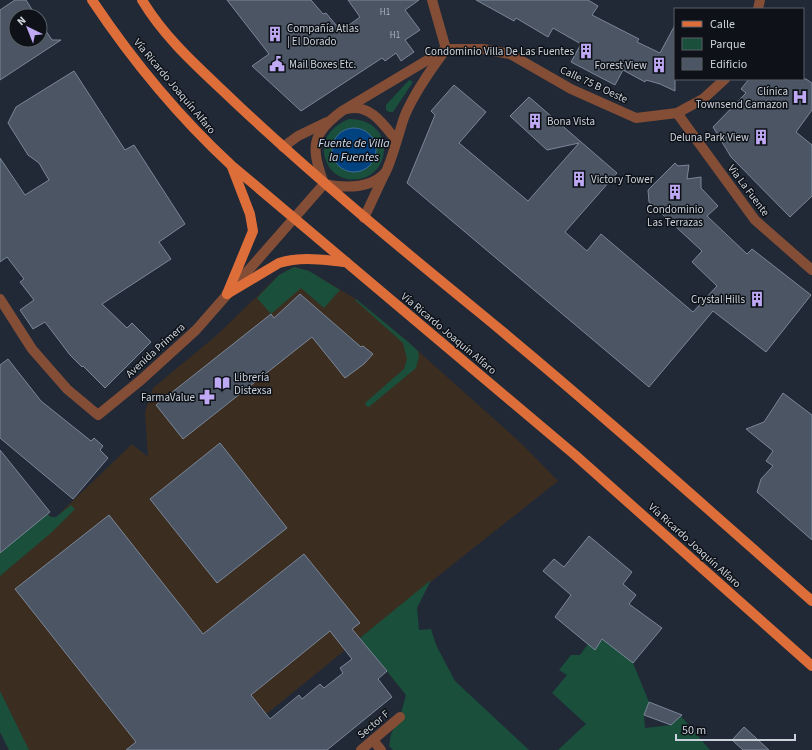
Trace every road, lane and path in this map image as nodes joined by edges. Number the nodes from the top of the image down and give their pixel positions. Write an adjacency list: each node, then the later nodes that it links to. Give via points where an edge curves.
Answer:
1 (92, 0): 11 (main road, Vía Ricardo Joaquín Alfaro, via 146,73 194,131)
2 (142, 0): 10 (main road, via 163,30 186,56)
3 (432, 0): 4 (street)
4 (446, 49): 6 (street); 7 (street, Calle 75 B Oeste, via 483,49 510,54 571,89 636,118); 9 (street, via 422,82 405,114)
5 (725, 80): 7 (street, Calle 75 B Oeste, via 703,99)
6 (342, 111): 8 (street); 9 (street, via 353,108 367,111 378,119)
7 (677, 114): 17 (street, Via La Fuente, via 755,220)
8 (328, 121): 10 (street, via 298,136); 13 (street, via 317,137 314,153)
9 (396, 140): 12 (street)
10 (283, 147): 13 (main road)
11 (231, 165): 15 (main road, Vía Ricardo Joaquín Alfaro); 18 (main road, via 253,226)
12 (386, 172): 13 (street, via 370,183 360,186 338,187); 14 (street)
13 (324, 184): 14 (main road); 15 (street, Avenida Primera)
14 (364, 218): 20 (main road, via 507,335)
15 (294, 219): 16 (main road, Vía Ricardo Joaquín Alfaro); 18 (street, Avenida Primera)
16 (346, 262): 18 (main road, via 304,258 289,260 279,263); 21 (main road, Vía Ricardo Joaquín Alfaro, via 595,472)
17 (812, 270)
18 (227, 294): 19 (street, Avenida Primera, via 172,353 98,414 67,389 32,349)
19 (0, 299)
20 (812, 601)
21 (812, 666)
22 (400, 717): 23 (street, Sector F)
23 (373, 740): 24 (street, Sector F); 25 (street)
24 (362, 750)
25 (381, 750)

